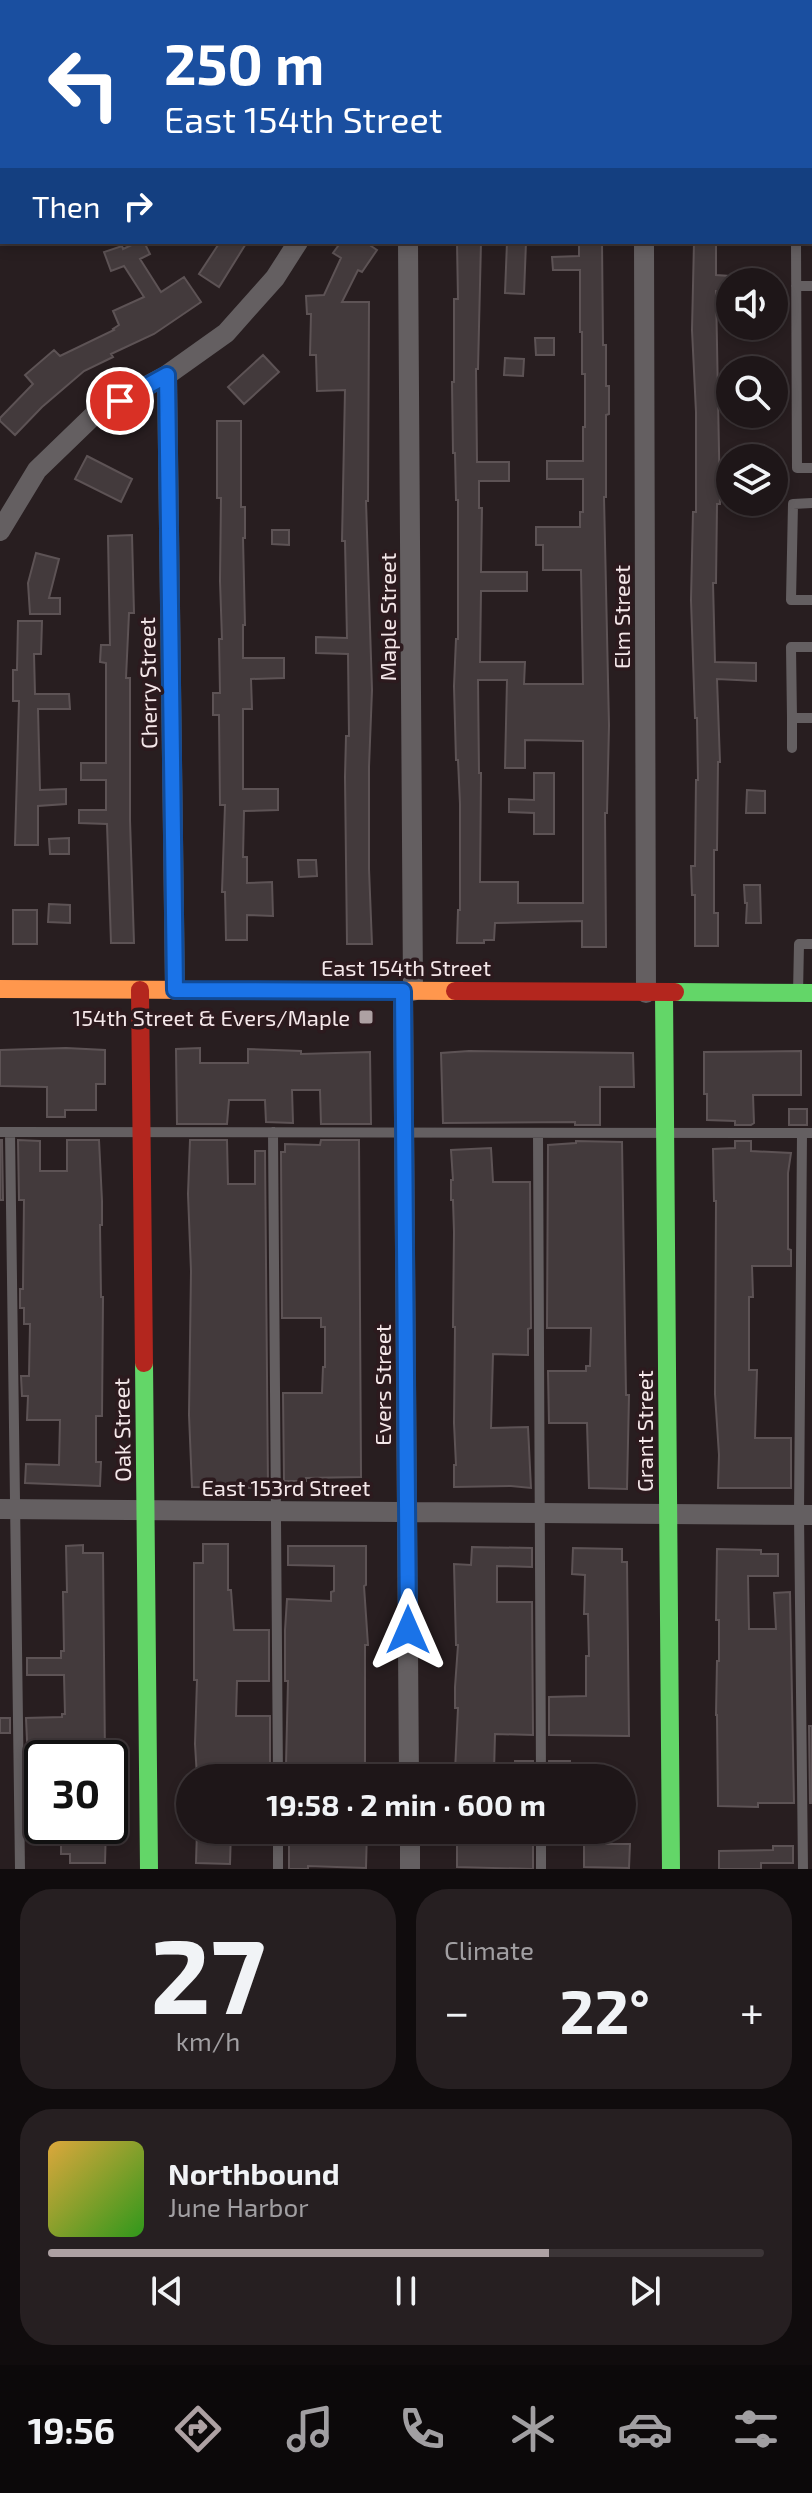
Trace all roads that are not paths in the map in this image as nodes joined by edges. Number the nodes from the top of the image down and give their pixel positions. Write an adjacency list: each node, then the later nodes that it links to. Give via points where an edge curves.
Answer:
1 (297, 244): 7 (street, via 275,278 226,333)
2 (408, 244): 20 (street, Maple Street)
3 (644, 244): 21 (street, Elm Street)
4 (796, 244): 5 (lane)
5 (796, 286): 6 (lane); 8 (lane, via 797,468)
6 (812, 286)
7 (167, 375): 10 (street, via 96,413 37,470); 19 (street, Cherry Street)
8 (812, 468)
9 (812, 503): 11 (lane, via 793,504 791,600)
10 (0, 531)
11 (812, 600)
12 (812, 647): 13 (lane, via 791,647)
13 (792, 718): 14 (lane); 15 (lane)
14 (812, 718)
15 (792, 748)
16 (812, 944): 22 (lane, via 799,944)
17 (0, 989): 18 (street, East 154th Street)
18 (140, 990): 19 (street, East 154th Street); 24 (street, Oak Street)
19 (175, 990): 20 (street, East 154th Street)
20 (408, 991): 21 (street, East 154th Street); 26 (street, Evers Street)
21 (655, 993): 22 (street, East 154th Street); 28 (street, Grant Street)
22 (805, 993)
23 (5, 1132): 24 (lane); 30 (lane)
24 (142, 1132): 25 (lane); 31 (street, Oak Street)
25 (273, 1132): 26 (lane); 32 (lane)
26 (404, 1132): 27 (lane); 33 (street, Evers Street)
27 (538, 1133): 28 (lane); 34 (lane)
28 (665, 1133): 29 (lane); 35 (street, Grant Street)
29 (807, 1133): 36 (lane)
30 (8, 1509): 31 (street, East 153rd Street); 43 (lane)
31 (145, 1510): 32 (street, East 153rd Street); 44 (street, Oak Street)
32 (278, 1511): 33 (street, East 153rd Street); 37 (lane)
33 (407, 1512): 34 (street, East 153rd Street); 38 (street, Evers Street)
34 (539, 1513): 35 (street, East 153rd Street); 39 (lane)
35 (668, 1514): 36 (street, East 153rd Street); 48 (street, Grant Street)
36 (806, 1515): 49 (lane)
37 (278, 1764)
38 (409, 1764)
39 (541, 1764)
40 (278, 1844): 45 (lane)
41 (410, 1844): 46 (street)
42 (541, 1844): 47 (lane)
43 (20, 1869)
44 (149, 1869)
45 (278, 1869)
46 (410, 1869)
47 (541, 1869)
48 (671, 1869)
49 (803, 1869)

